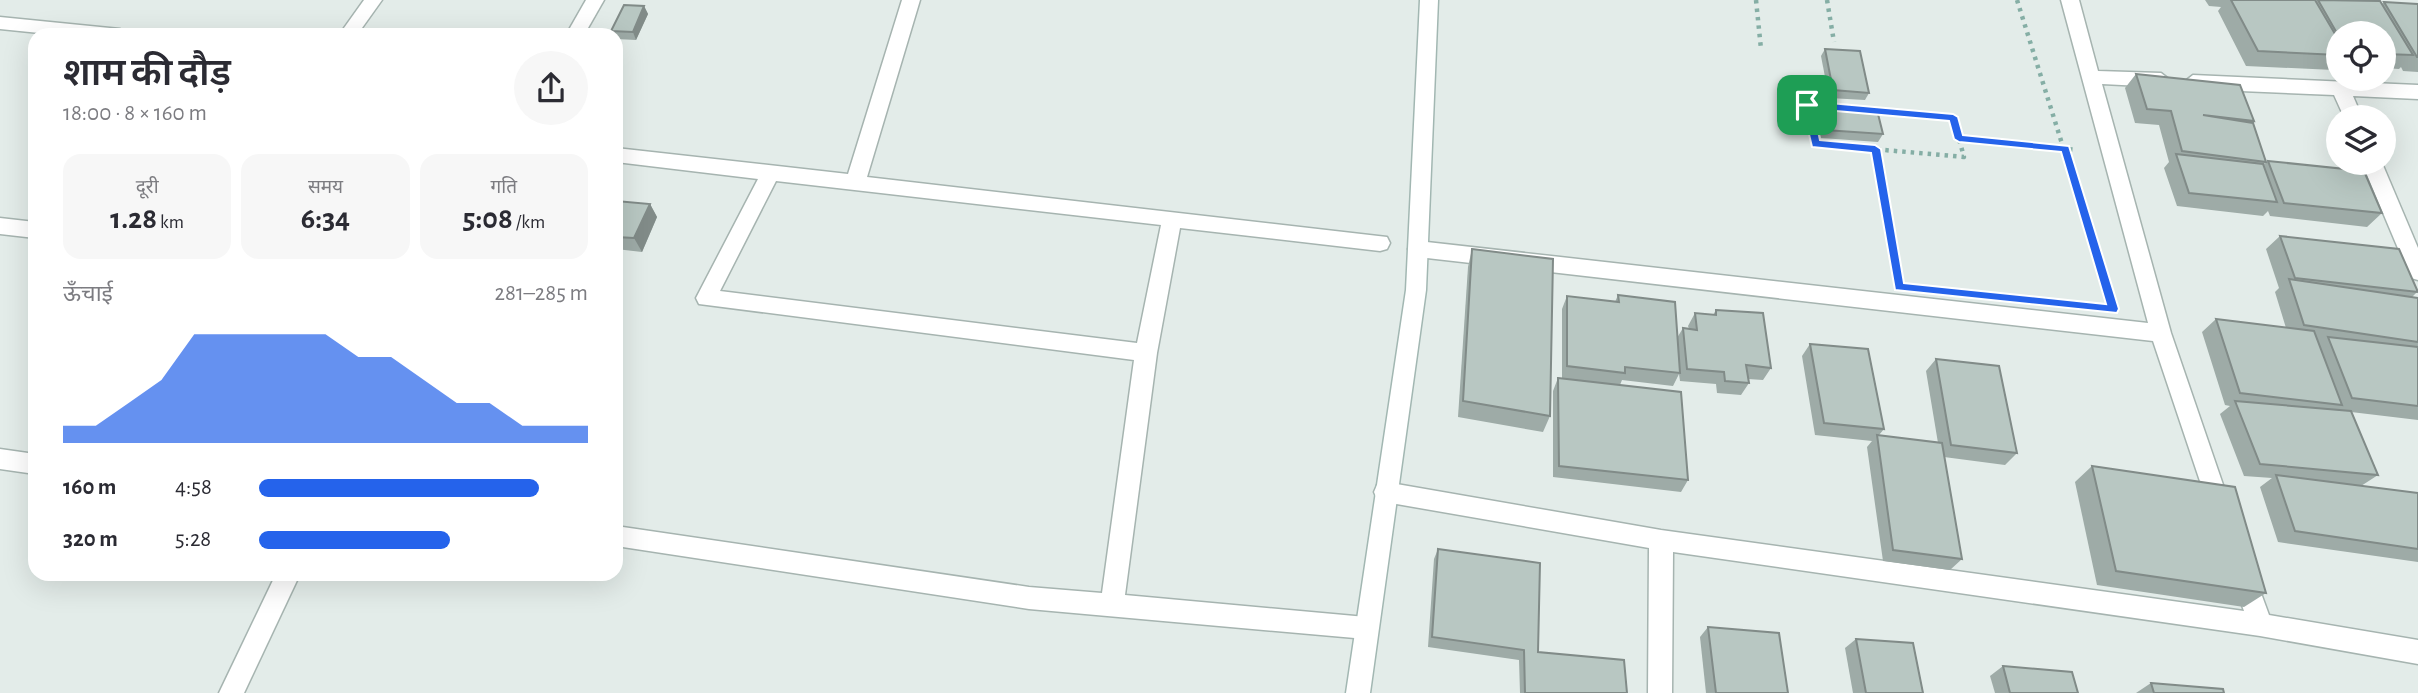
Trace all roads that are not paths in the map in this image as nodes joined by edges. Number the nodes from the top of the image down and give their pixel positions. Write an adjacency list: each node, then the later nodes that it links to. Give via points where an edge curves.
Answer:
1 (373, 0): 8 (street)
2 (595, 0): 9 (street)
3 (911, 0): 17 (street)
4 (1429, 0): 22 (street)
5 (2070, 0): 10 (street)
6 (0, 23): 7 (street)
7 (50, 28)
8 (353, 28)
9 (579, 28)
10 (2093, 77): 11 (street); 24 (street)
11 (2326, 88)
12 (2392, 91): 13 (street)
13 (2418, 92)
14 (623, 156): 15 (street)
15 (770, 173): 17 (street); 25 (street, via 706,298)
16 (2377, 175): 23 (street)
17 (855, 183): 18 (street)
18 (1172, 220): 21 (street); 25 (street)
19 (0, 226): 20 (street)
20 (28, 229)
21 (1380, 243)
22 (1418, 249): 24 (street); 28 (street, via 1416,290)
23 (2418, 272)
24 (2161, 333): 33 (street)
25 (1146, 353): 32 (street)
26 (0, 459): 27 (street)
27 (28, 463)
28 (1385, 492): 30 (street); 34 (street)
29 (623, 537): 32 (street, via 1030,598)
30 (1661, 540): 33 (street); 38 (street)
31 (285, 581): 36 (street)
32 (1112, 604): 34 (street)
33 (2260, 625): 35 (street)
34 (1366, 628): 37 (street)
35 (2418, 652)
36 (231, 693)
37 (1357, 693)
38 (1660, 693)

